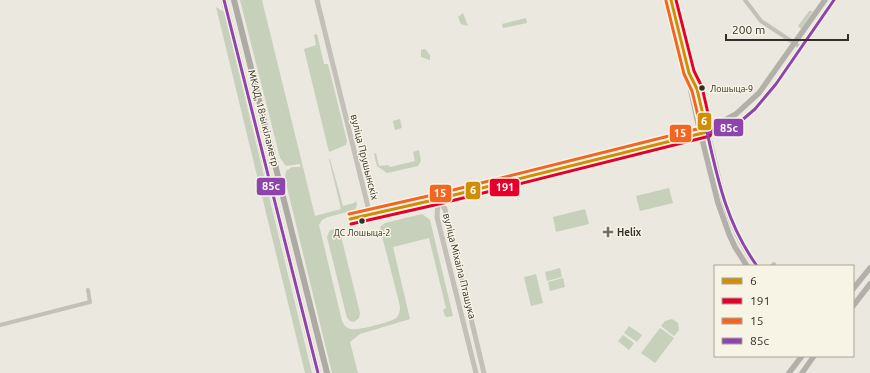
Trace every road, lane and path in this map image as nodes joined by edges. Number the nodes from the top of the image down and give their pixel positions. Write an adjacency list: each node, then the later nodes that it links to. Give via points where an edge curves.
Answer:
1 (224, 0): 22 (highway, МКАД, 18-ы кіламетр)
2 (234, 0): 23 (highway, МКАД, 18-ы кіламетр)
3 (317, 0): 11 (street, вуліца Прушынскіх, via 370,215)
4 (671, 0): 10 (main road, via 691,91)
5 (745, 0): 8 (street, via 761,20)
6 (825, 0): 8 (main road)
7 (834, 0): 9 (main road)
8 (795, 43): 9 (street); 10 (main road, via 759,93 736,114)
9 (800, 47): 10 (main road, via 755,110 719,133)
10 (704, 133): 11 (street, вуліца Прушынскіх); 12 (main road, via 723,220); 13 (main road, via 730,218 741,244)
11 (438, 199): 24 (street, вуліца Міхаіла Пташука, via 437,217); 25 (street, вуліца Міхаіла Пташука, via 446,214)
12 (746, 265)
13 (756, 265)
14 (870, 268): 16 (main road)
15 (870, 284): 18 (main road)
16 (854, 289)
17 (88, 290): 19 (street, via 90,302)
18 (854, 305)
19 (0, 325)
20 (801, 357): 26 (main road)
21 (813, 357): 27 (main road)
22 (318, 373)
23 (327, 373)
24 (476, 373)
25 (484, 373)
26 (789, 373)
27 (802, 373)

